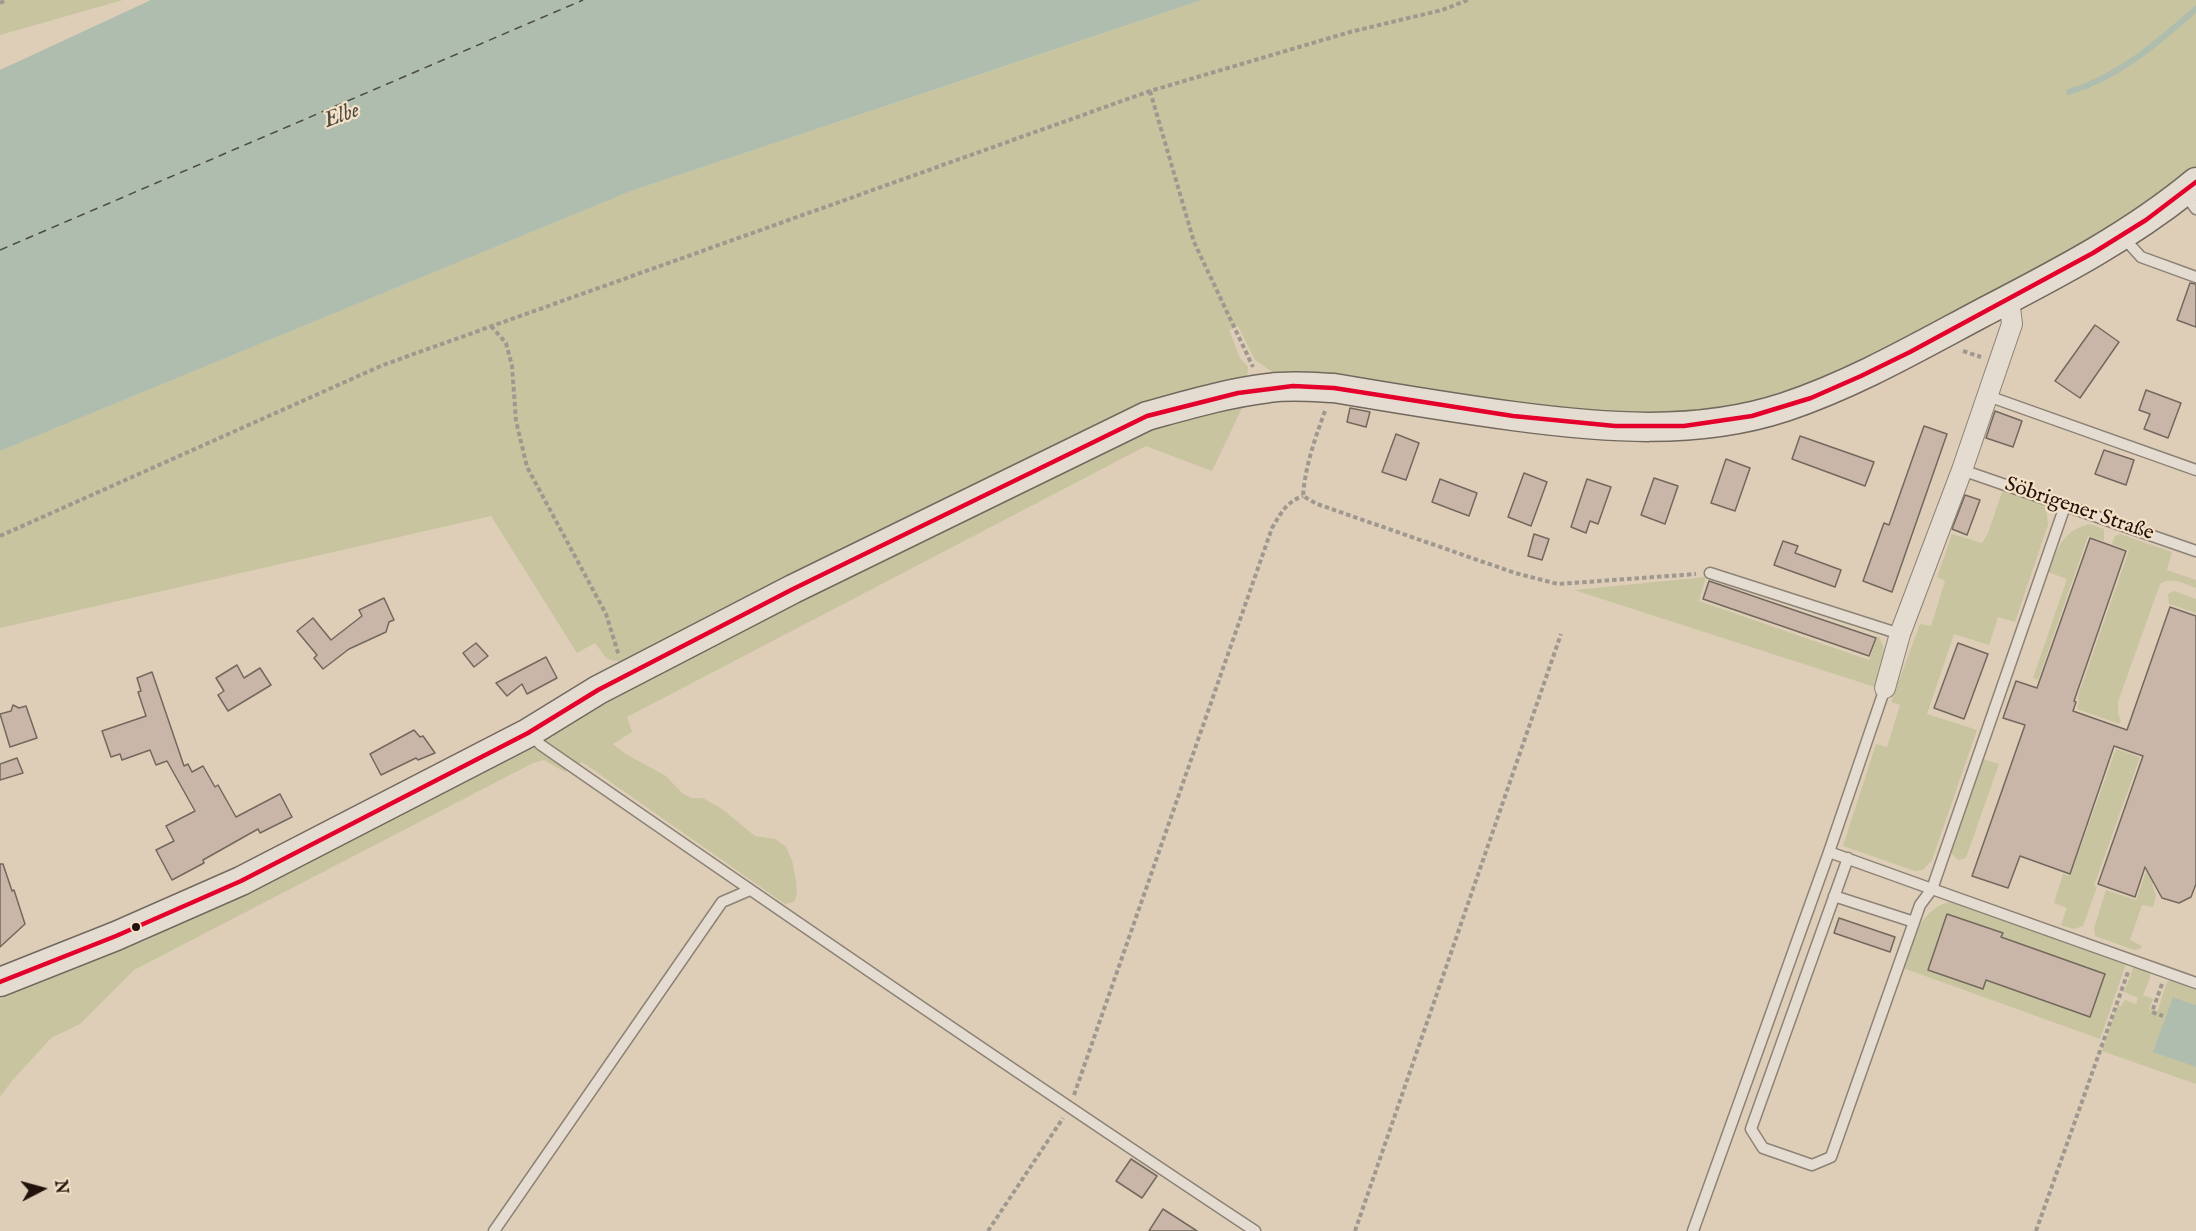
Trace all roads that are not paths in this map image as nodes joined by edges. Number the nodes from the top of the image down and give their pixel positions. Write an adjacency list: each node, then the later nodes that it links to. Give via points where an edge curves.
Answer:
1 (2192, 194): 2 (street)
2 (2123, 237): 3 (lane, via 2141,257); 4 (street)
3 (2196, 277)
4 (2009, 299): 5 (street, via 2012,324); 13 (street, via 1853,380 1784,407 1705,423 1593,426 1334,388 1270,388 1206,399 1147,416 793,589 625,676)
5 (1988, 396): 6 (street); 7 (lane)
6 (1962, 470): 8 (lane, Söbrigener Straße); 11 (street)
7 (2196, 470)
8 (2065, 506): 9 (lane, Söbrigener Straße); 16 (lane)
9 (2196, 551)
10 (1710, 573): 11 (lane)
11 (1900, 634): 12 (street)
12 (1885, 688): 14 (lane)
13 (528, 732): 17 (lane, via 541,745); 20 (street, via 241,881)
14 (1829, 852): 15 (lane); 24 (lane)
15 (1848, 858): 16 (lane); 18 (lane)
16 (1932, 889): 19 (lane); 21 (lane)
17 (750, 890): 22 (lane, via 722,902); 23 (lane)
18 (1834, 896): 19 (lane); 19 (lane, via 1751,1129 1763,1148 1812,1165 1831,1157)
19 (1914, 922)
20 (0, 982)
21 (2196, 983)
22 (494, 1231)
23 (1255, 1231)
24 (1694, 1231)

